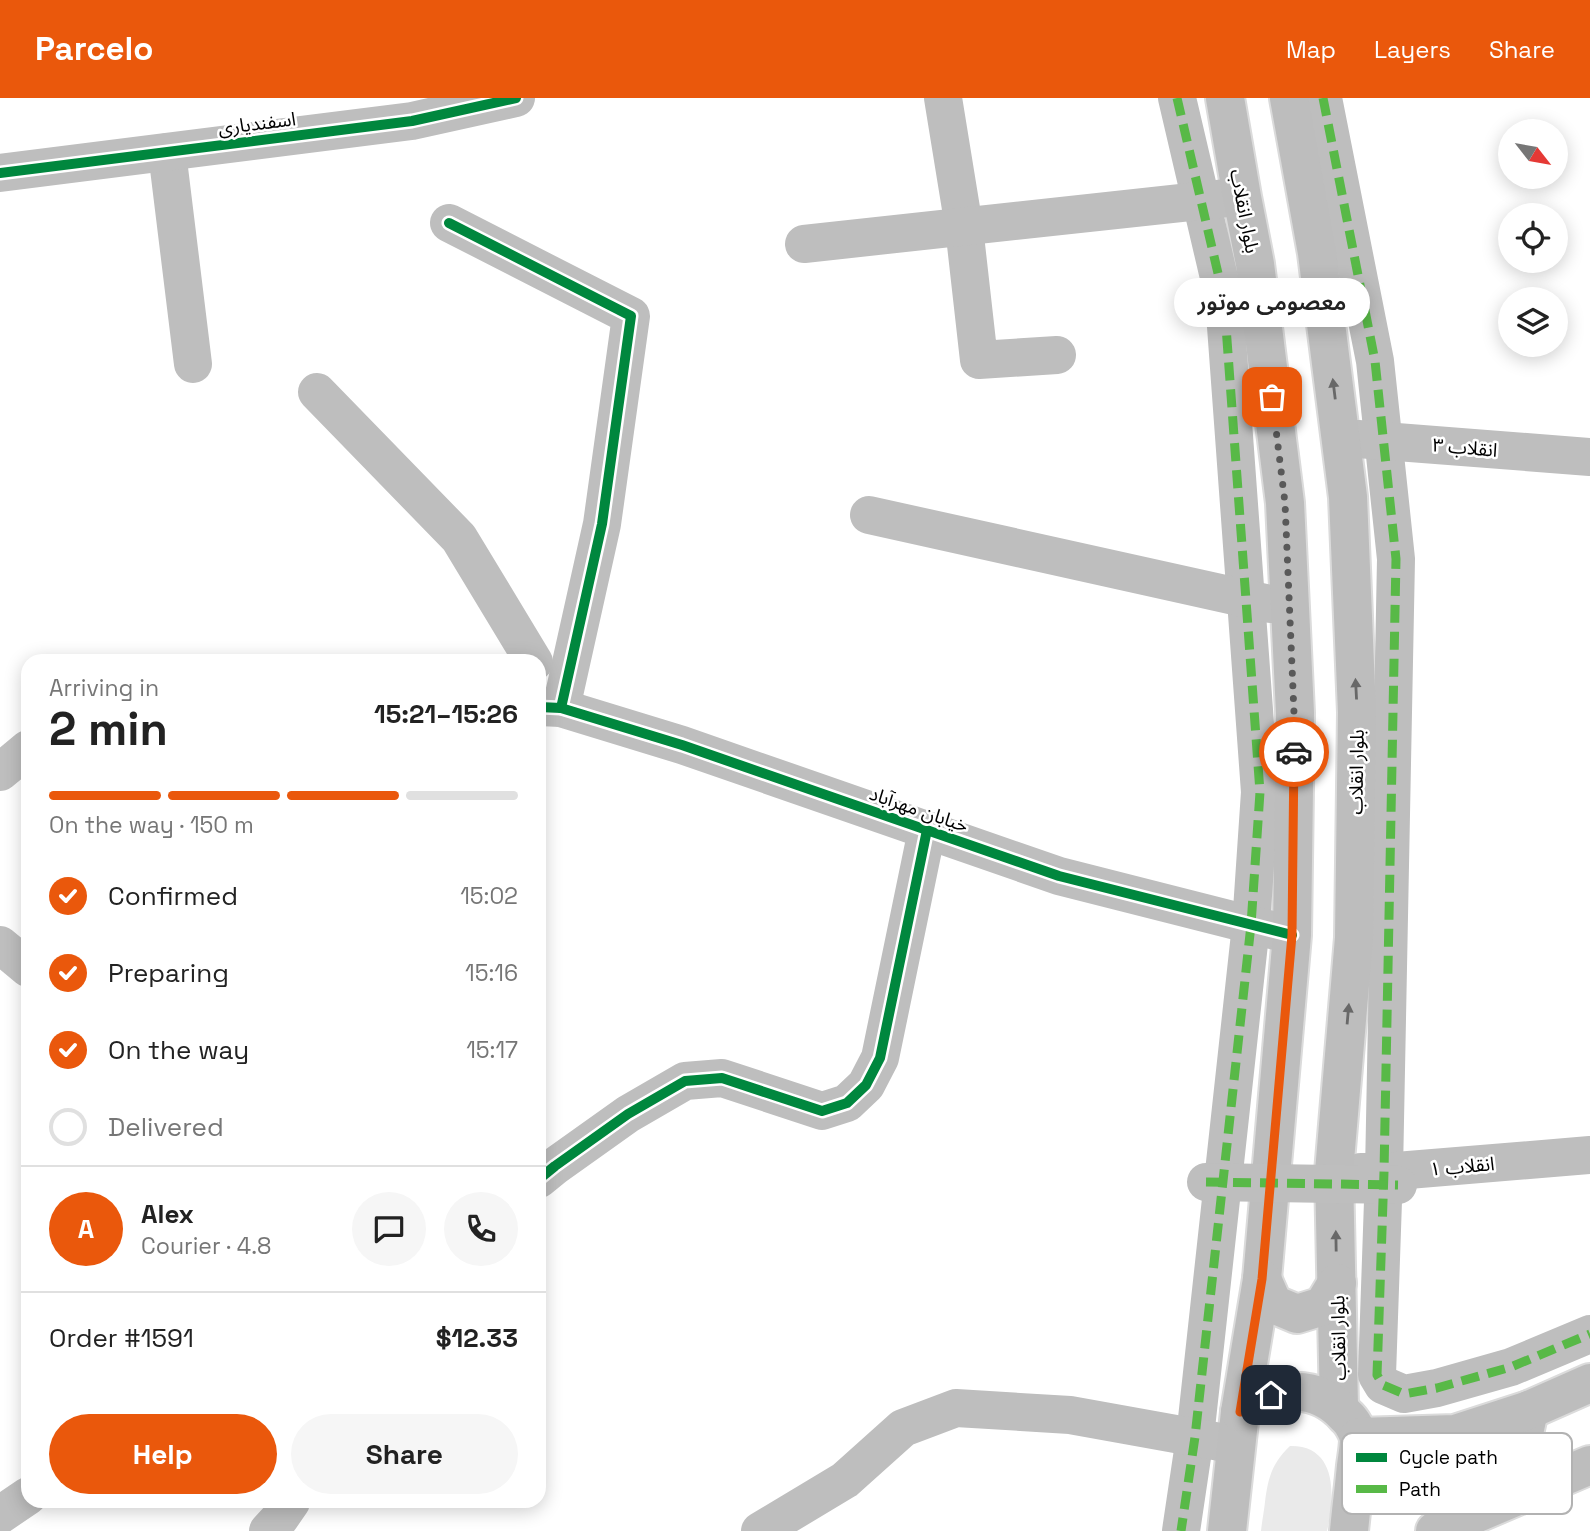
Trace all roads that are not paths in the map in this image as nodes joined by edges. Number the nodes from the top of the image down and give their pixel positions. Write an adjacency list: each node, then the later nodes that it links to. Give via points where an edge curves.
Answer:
1 (516, 98): 7 (street, اسفندیاری, via 412,121)
2 (943, 98): 12 (street)
3 (1177, 98): 10 (street)
4 (1225, 98): 9 (main road, بلوار انقلاب)
5 (1289, 98): 17 (main road, بلوار انقلاب, one-way to 5, via 1317,253)
6 (1323, 98): 18 (street, via 1375,361)
7 (167, 152): 8 (street, اسفندیاری); 15 (street)
8 (0, 173)
9 (1242, 197): 10 (street); 22 (main road, بلوار انقلاب, via 1255,264 1285,503)
10 (1201, 201): 12 (street); 21 (street, via 1224,299)
11 (449, 223): 24 (street, via 631,316 602,524)
12 (964, 227): 13 (street); 14 (street, via 979,360)
13 (804, 244)
14 (1057, 355)
15 (193, 364)
16 (317, 392): 23 (street, via 459,538)
17 (1340, 438): 18 (street, انقلاب ۳); 33 (main road, بلوار انقلاب, one-way to 17, via 1354,938 1357,738 1348,497)
18 (1383, 441): 19 (street, انقلاب ۳); 35 (street, via 1396,559)
19 (1590, 457)
20 (869, 515): 21 (street)
21 (1246, 599): 22 (street); 28 (street, via 1260,792)
22 (1289, 608): 29 (main road, بلوار انقلاب, via 1294,713)
23 (529, 654)
24 (550, 707): 27 (street, خیابان مهرآباد, via 682,745)
25 (21, 755): 26 (street)
26 (0, 772)
27 (927, 830): 28 (street, خیابان مهرآباد, via 1059,876); 34 (street, via 880,1058 866,1085 847,1102 822,1111 722,1078 685,1081 628,1114)
28 (1251, 925): 29 (street, خیابان مهرآباد); 48 (street)
29 (1292, 935): 37 (main road, بلوار انقلاب)
30 (0, 945): 31 (street)
31 (21, 962)
32 (1590, 1156): 35 (street, انقلاب ۱)
33 (1334, 1172): 35 (street, انقلاب ۱); 38 (main road, بلوار انقلاب, one-way to 33)
34 (546, 1173)
35 (1391, 1179): 36 (street, bridge); 39 (street, via 1377,1375 1383,1385 1404,1394 1437,1388 1511,1367)
36 (1206, 1182)
37 (1262, 1279): 38 (main road, via 1273,1304 1297,1314 1323,1306); 43 (main road, بلوار انقلاب)
38 (1337, 1283): 42 (main road, بلوار انقلاب)
39 (1590, 1334)
40 (1590, 1383): 41 (main road)
41 (1529, 1410): 46 (main road); 47 (main road)
42 (1349, 1422): 43 (main road, via 1325,1398 1306,1391 1254,1402); 44 (main road, بلوار انقلاب); 45 (main road)
43 (1238, 1428): 48 (street); 56 (main road, بلوار انقلاب)
44 (1349, 1433)
45 (1446, 1433)
46 (1458, 1433)
47 (1524, 1433)
48 (1195, 1437): 54 (street, via 1070,1415 956,1408 903,1427 845,1480); 55 (street)
49 (21, 1501): 52 (street)
50 (287, 1508): 53 (street)
51 (1474, 1514): 57 (main road)
52 (0, 1515)
53 (268, 1531)
54 (760, 1531)
55 (1181, 1531)
56 (1227, 1531)
57 (1435, 1531)

